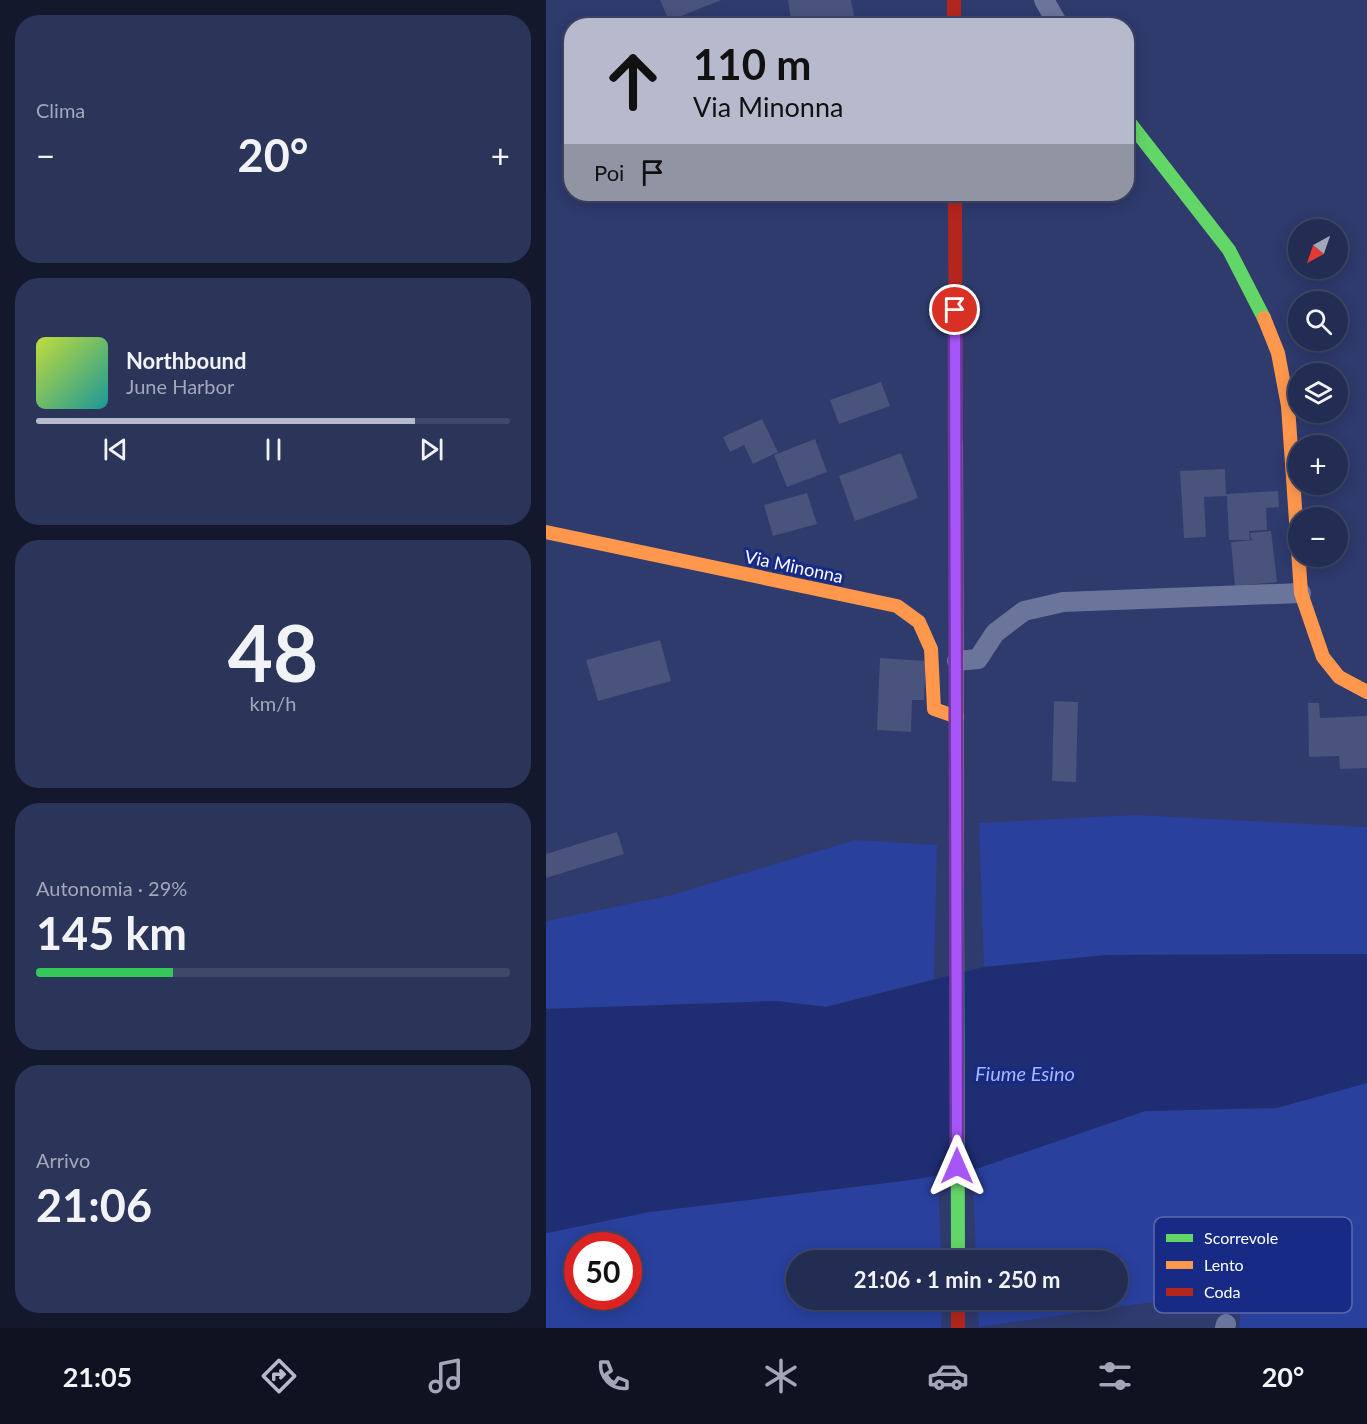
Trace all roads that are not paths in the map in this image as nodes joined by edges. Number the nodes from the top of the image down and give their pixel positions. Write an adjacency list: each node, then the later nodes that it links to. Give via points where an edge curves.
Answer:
1 (954, 0): 3 (street)
2 (1044, 0): 4 (street)
3 (954, 18)
4 (1054, 18)
5 (1134, 128): 8 (street, via 1229,250 1257,300 1278,353 1287,406)
6 (955, 201): 9 (street)
7 (546, 532): 11 (street, Via Minonna, via 897,606 919,622 931,649 933,709)
8 (1301, 593): 9 (street, via 1063,602 1024,611 995,633 978,659); 10 (street, via 1323,657 1339,677)
9 (957, 661): 11 (street)
10 (1367, 692)
11 (957, 717): 12 (street)
12 (958, 1250)
13 (958, 1310): 14 (street)
14 (958, 1328)

